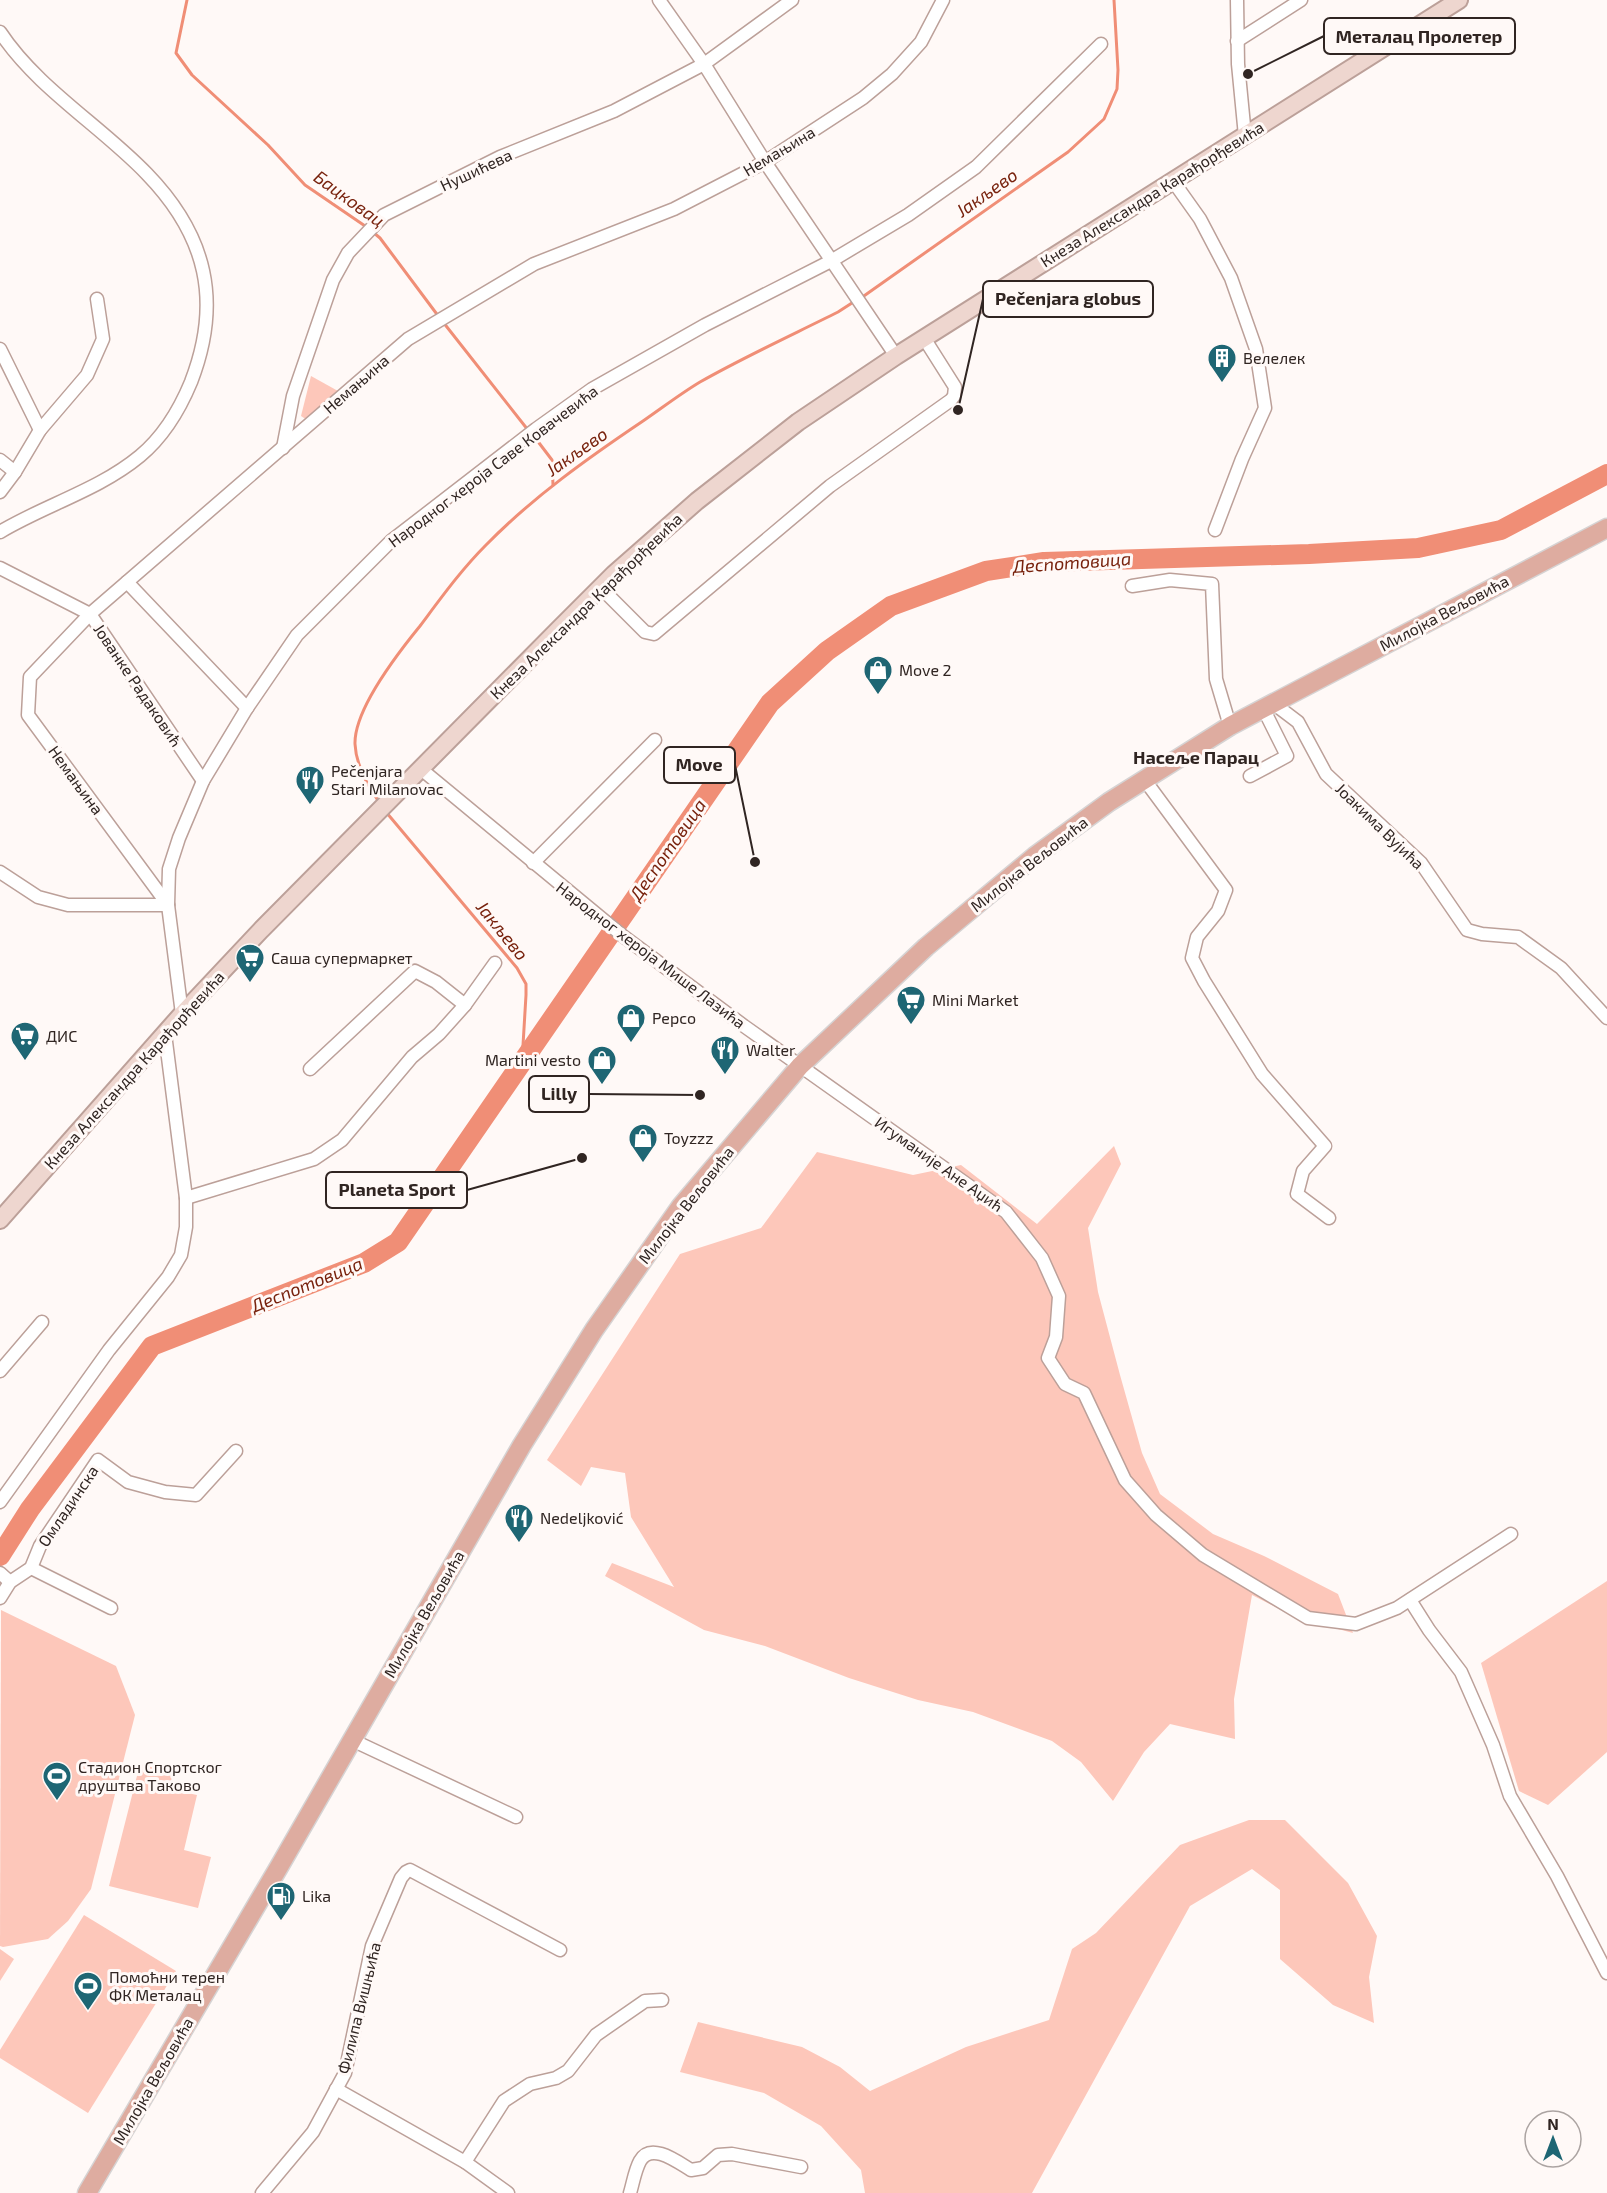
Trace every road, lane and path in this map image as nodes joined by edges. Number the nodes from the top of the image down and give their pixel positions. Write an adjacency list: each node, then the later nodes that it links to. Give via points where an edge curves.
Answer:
1 (659, 0): 10 (street)
2 (792, 0): 10 (street, Нушићева)
3 (943, 0): 12 (street, Немањина, via 921,42 892,74 863,98)
4 (1237, 0): 8 (street)
5 (1301, 0): 8 (street)
6 (1459, 0): 11 (street, Кнеза Александра Карађорђевића)
7 (0, 32): 26 (street, via 26,64 146,173 168,198 197,248 208,306 199,361 167,429 111,477)
8 (1237, 42): 11 (street)
9 (1101, 44): 14 (street, Народног хероја Саве Ковачевића, via 976,167 908,215)
10 (704, 64): 12 (street); 20 (street, Нушићева, via 614,111 500,157 384,215 348,253 333,280 293,396)
11 (1245, 136): 13 (street, Кнеза Александра Карађорђевића)
12 (765, 162): 14 (street); 20 (street, Немањина, via 674,209 534,264 408,339)
13 (1173, 181): 16 (street, Кнеза Александра Карађорђевића); 25 (street, via 1200,219 1231,278 1256,349 1265,408)
14 (831, 261): 18 (street); 33 (street, Народног хероја Саве Ковачевића, via 705,325 592,389 536,429 384,548 297,635)
15 (97, 299): 19 (street, via 103,339 87,375)
16 (924, 338): 18 (street, Кнеза Александра Карађорђевића); 30 (street, via 955,387 951,400 830,486 654,634 645,632)
17 (0, 349): 19 (street)
18 (896, 356): 30 (street, Кнеза Александра Карађорђевића, via 731,473)
19 (40, 430): 22 (street)
20 (283, 448): 28 (street, Немањина)
21 (0, 460): 22 (street)
22 (15, 472): 23 (street)
23 (0, 492)
24 (1607, 528): 32 (main road, Милојка Вељовића)
25 (1215, 530)
26 (0, 532)
27 (0, 567): 31 (street, Јованке Радаковић)
28 (127, 582): 31 (street, Немањина); 33 (street)
29 (1132, 586): 34 (street, via 1170,580 1212,584 1215,673)
30 (600, 588): 36 (street, Кнеза Александра Карађорђевића)
31 (90, 614): 39 (street, Јованке Радаковић); 42 (street, Немањина, via 30,677 28,715)
32 (1268, 706): 34 (main road, Милојка Вељовића); 37 (street, via 1287,756); 46 (street, Јоакима Вујића, via 1298,722 1326,774 1421,863 1467,930 1518,937 1561,968)
33 (247, 708): 39 (street, Народног хероја Саве Ковачевића)
34 (1230, 726): 38 (main road, Милојка Вељовића)
35 (655, 740): 40 (street)
36 (420, 769): 40 (street, Народног хероја Мише Лазића); 45 (street, Кнеза Александра Карађорђевића)
37 (1250, 776)
38 (1144, 779): 48 (main road, Милојка Вељовића, via 1057,839 973,907 895,975); 51 (street, via 1226,890 1218,911 1197,937 1192,958 1262,1074 1325,1146 1304,1171 1297,1194)
39 (203, 781): 42 (street, Народног хероја Саве Ковачевића, via 169,869)
40 (533, 863): 48 (street, Народног хероја Мише Лазића, via 623,936)
41 (0, 872): 42 (street, via 38,897 68,905)
42 (168, 905): 45 (street, Народног хероја Саве Ковачевића)
43 (495, 963): 44 (street)
44 (465, 1005): 49 (street, via 415,971); 50 (street, via 412,1057 342,1140 328,1150 314,1159)
45 (182, 1014): 47 (street, Кнеза Александра Карађорђевића)
46 (1607, 1018)
47 (165, 1034): 50 (street); 52 (street, Кнеза Александра Карађорђевића)
48 (801, 1066): 61 (street, Игуманије Ане Аџић, via 1006,1212 1042,1258 1059,1296 1056,1337 1048,1358 1065,1384 1084,1394 1125,1480 1156,1515 1203,1555 1308,1618 1356,1624); 63 (main road, Милојка Вељовића, via 681,1206 594,1330 522,1445)
49 (310, 1069)
50 (186, 1198): 56 (street, via 181,1255 168,1277 109,1350)
51 (1329, 1218)
52 (0, 1220)
53 (42, 1322): 54 (street)
54 (0, 1371)
55 (236, 1451): 58 (street, Омладинска, via 196,1494 165,1492 128,1482 98,1460 40,1546)
56 (0, 1502)
57 (1511, 1534): 61 (street, Игуманије Ане Аџић)
58 (31, 1568): 59 (street); 62 (street)
59 (5, 1577): 60 (street)
60 (0, 1598)
61 (1410, 1600): 66 (street, via 1461,1672 1510,1796)
62 (111, 1608)
63 (352, 1740): 64 (street); 71 (main road, Милојка Вељовића)
64 (516, 1817)
65 (560, 1950): 68 (street, Филипа Вишњића, via 410,1870 406,1872 372,1946 345,2073)
66 (1607, 1974)
67 (662, 2000): 69 (street, via 645,2001 596,2035 568,2071 530,2084 504,2101)
68 (336, 2089): 69 (street); 72 (street, Филипа Вишњића, via 312,2132)
69 (465, 2162): 73 (street)
70 (801, 2167): 74 (street, via 732,2154 718,2155 703,2168 691,2170 660,2153 649,2153 641,2158)
71 (87, 2193)
72 (262, 2193)
73 (508, 2193)
74 (630, 2193)

